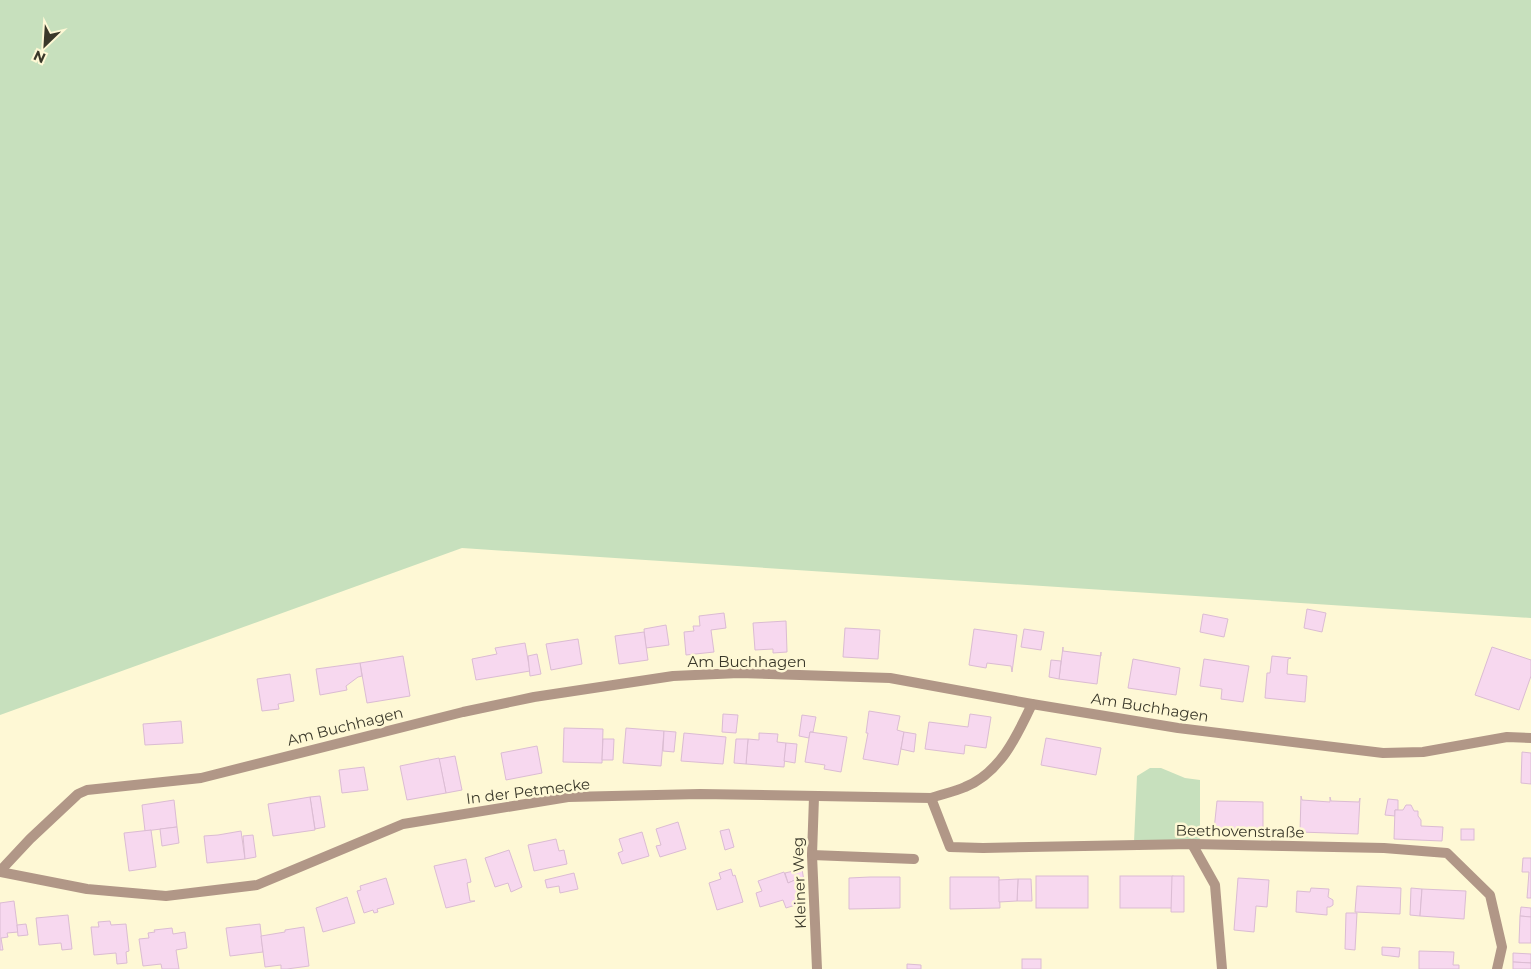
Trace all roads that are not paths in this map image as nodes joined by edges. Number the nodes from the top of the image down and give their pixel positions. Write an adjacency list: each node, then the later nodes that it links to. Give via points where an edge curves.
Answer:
1 (1032, 704): 2 (street, Am Buchhagen, via 1178,728 1383,754 1423,752 1507,736); 4 (street, In der Petmecke, via 1004,756 990,772 966,787); 8 (street, Am Buchhagen, via 890,678 739,673 673,676 601,686 463,712 201,778 87,790 78,794 30,839)
2 (1531, 738)
3 (814, 797): 4 (street, In der Petmecke); 6 (street, Kleiner Weg); 8 (street, In der Petmecke, via 700,794 568,797 403,824 257,885 166,896 87,889)
4 (931, 798): 5 (street, Beethovenstraße, via 950,846)
5 (1192, 844): 10 (street, via 1215,886); 11 (street, Beethovenstraße, via 1384,848 1447,853 1490,895 1502,947)
6 (812, 855): 7 (street); 9 (street, Kleiner Weg)
7 (914, 859)
8 (0, 872)
9 (817, 969)
10 (1222, 969)
11 (1497, 969)

